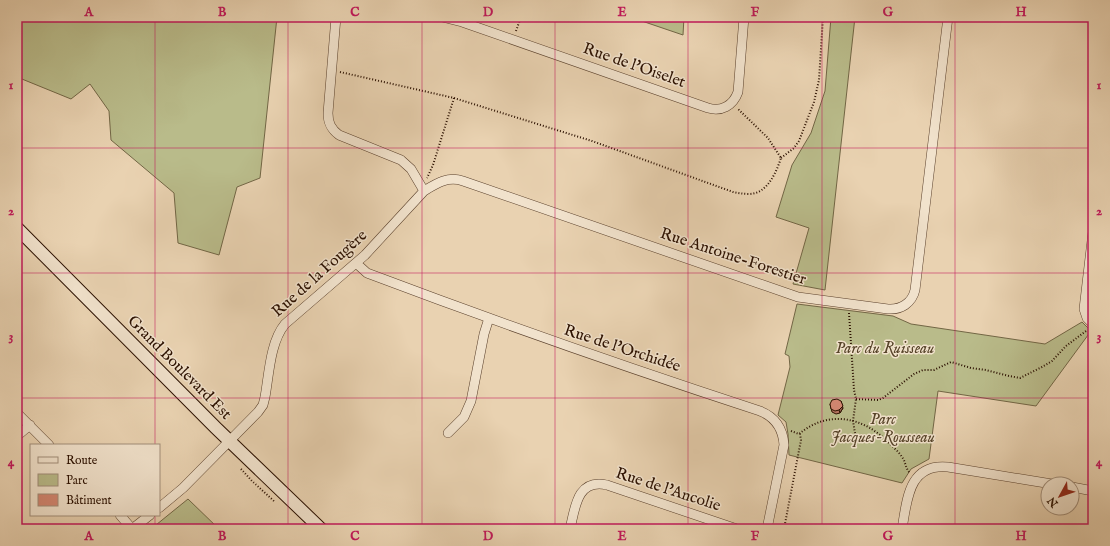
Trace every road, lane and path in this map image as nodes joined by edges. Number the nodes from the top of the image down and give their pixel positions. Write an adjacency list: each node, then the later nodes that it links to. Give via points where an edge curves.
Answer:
1 (336, 17): 8 (street)
2 (442, 17): 7 (street, Rue de l'Oiselet)
3 (521, 17): 7 (path)
4 (744, 17): 10 (street, via 738,89)
5 (823, 17): 11 (path, via 819,80 814,102 799,141)
6 (948, 17): 17 (street, Rue Antoine-Forestier, via 914,294 906,305 897,309)
7 (513, 40): 10 (street, Rue de l'Oiselet, via 708,108 716,110)
8 (331, 70): 9 (path); 13 (street, via 328,121 331,127 339,135 401,160)
9 (454, 98): 11 (path, via 592,141 742,194 755,193 766,186 777,171); 13 (path)
10 (732, 102): 11 (path, via 768,138)
11 (781, 158)
12 (458, 180): 13 (street, Rue de la Fougère, via 440,182); 17 (street, Rue Antoine-Forestier, via 798,297)
13 (424, 191): 16 (street, Rue de la Fougère)
14 (17, 228): 29 (street, Grand Boulevard Est)
15 (1093, 232): 19 (street, via 1084,309)
16 (356, 263): 18 (street, Rue de l'Orchidée, via 367,273); 29 (street, Rue de la Fougère, via 282,328 275,341 262,405)
17 (849, 304): 20 (path)
18 (489, 318): 25 (street, via 471,401 464,417); 42 (street, Rue de l'Orchidée, via 772,417 782,432 784,445)
19 (1092, 324): 20 (path, via 1052,361 1020,378 951,362 934,370 923,370 914,374 878,400)
20 (856, 399): 22 (path)
21 (17, 413): 23 (street)
22 (853, 421): 26 (path, via 824,420); 28 (path); 31 (path, via 873,429 882,436 902,456)
23 (30, 425): 27 (street); 30 (street)
24 (789, 432): 26 (path)
25 (448, 433)
26 (799, 434): 43 (path, via 801,440)
27 (17, 436)
28 (856, 439)
29 (230, 440): 35 (street, Rue de la Fougère, via 183,488); 39 (street, Grand Boulevard Est)
30 (48, 444)
31 (910, 473)
32 (1040, 482): 44 (street, via 948,467 930,468 919,475 911,486)
33 (1080, 489): 34 (street)
34 (1093, 491)
35 (160, 507)
36 (121, 516): 38 (street)
37 (149, 516): 38 (street)
38 (132, 529)
39 (321, 529)
40 (570, 529): 41 (street, Rue de l'Ancolie, via 579,495 588,487 599,484)
41 (737, 529)
42 (767, 529)
43 (784, 529)
44 (902, 529)

